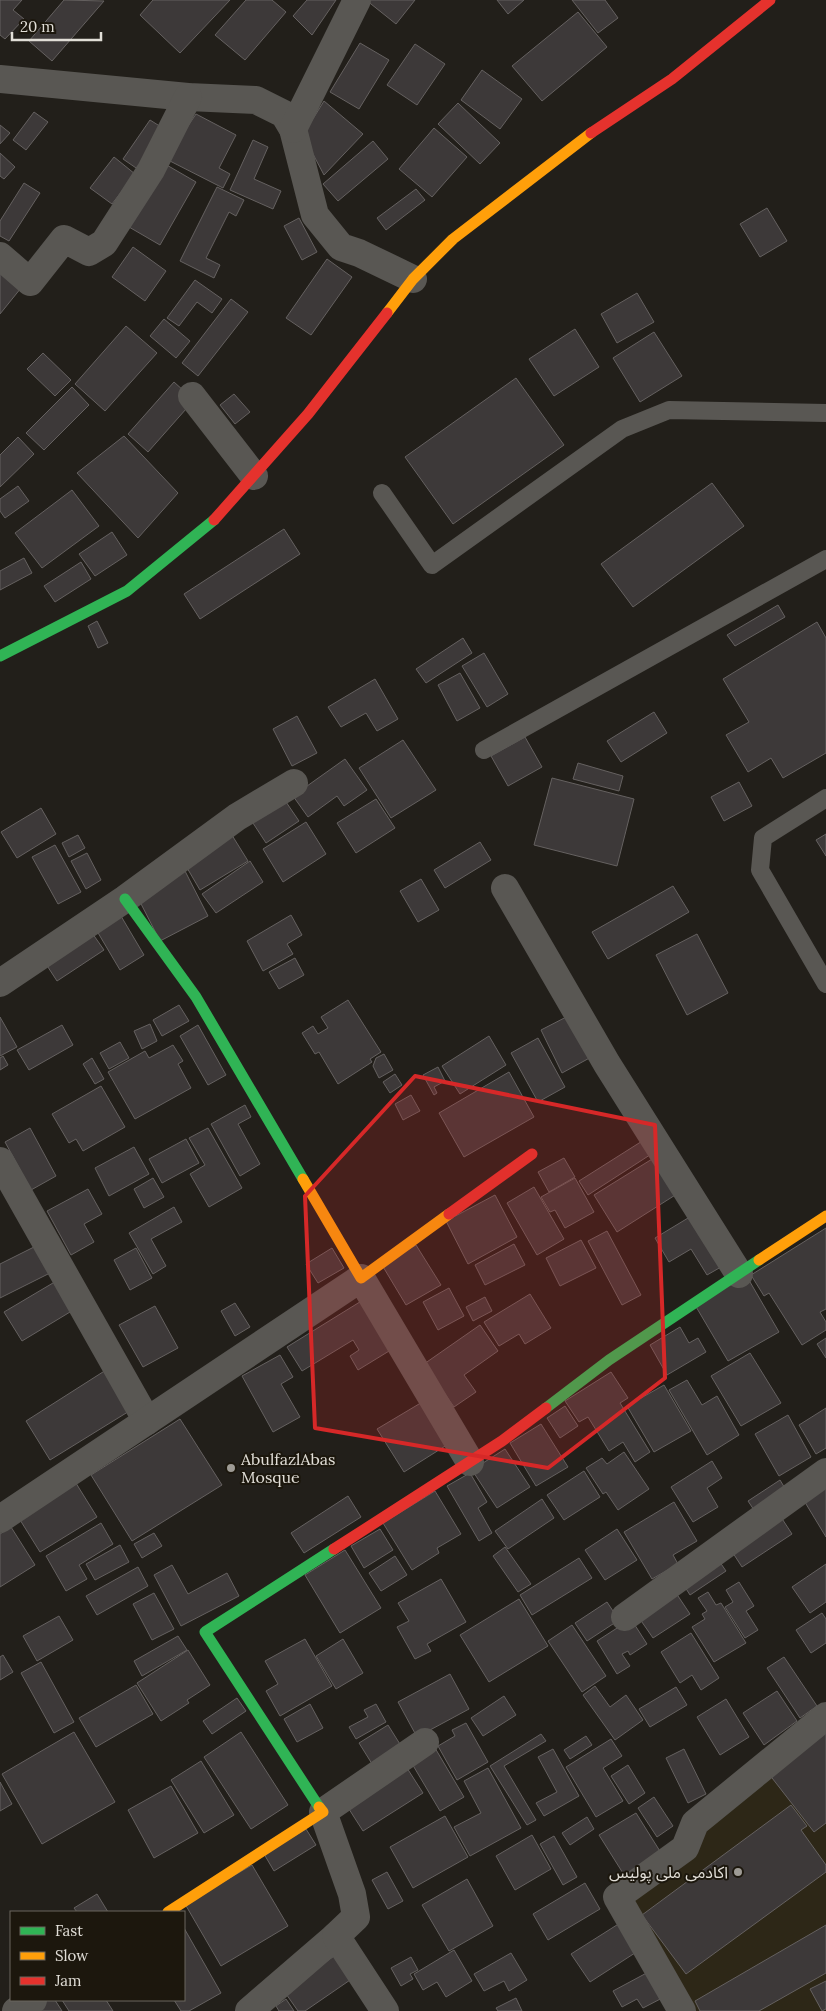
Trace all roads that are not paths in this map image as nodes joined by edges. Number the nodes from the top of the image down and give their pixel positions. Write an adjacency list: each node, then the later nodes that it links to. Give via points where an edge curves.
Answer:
1 (357, 0): 5 (street)
2 (769, 1): 7 (street, via 672,79 561,154 453,240)
3 (0, 79): 4 (street)
4 (188, 97): 5 (street, via 256,100 284,114); 6 (street, via 151,170 104,243 89,252 64,239 30,282)
5 (293, 129): 7 (street, via 316,215 341,247)
6 (0, 256)
7 (413, 279): 10 (street, via 308,414)
8 (192, 396): 10 (street)
9 (826, 413): 11 (lane, via 669,410 622,429 432,565)
10 (254, 476): 13 (street, via 218,517 126,591)
11 (382, 493)
12 (826, 559): 14 (lane)
13 (0, 655)
14 (484, 750)
15 (294, 783): 18 (street, via 237,817)
16 (826, 798): 20 (lane, via 763,838 760,870)
17 (505, 888): 24 (street, via 607,1064)
18 (125, 900): 19 (street); 25 (street, via 196,997)
19 (0, 983)
20 (826, 984)
21 (532, 1154): 25 (street)
22 (0, 1161): 26 (street)
23 (826, 1216): 24 (street)
24 (739, 1274): 27 (street, via 609,1360)
25 (361, 1278): 26 (street); 27 (street)
26 (147, 1421): 29 (street)
27 (470, 1462): 33 (street, via 205,1632)
28 (826, 1472): 30 (street)
29 (0, 1519)
30 (625, 1617)
31 (826, 1716): 40 (street, via 695,1823 684,1848 617,1897)
32 (425, 1742): 33 (street)
33 (323, 1812): 34 (street); 35 (street, via 352,1894 356,1917)
34 (170, 1911)
35 (336, 1936): 38 (street); 39 (street)
36 (31, 2001): 37 (street)
37 (16, 2011)
38 (249, 2011)
39 (385, 2011)
40 (682, 2011)

